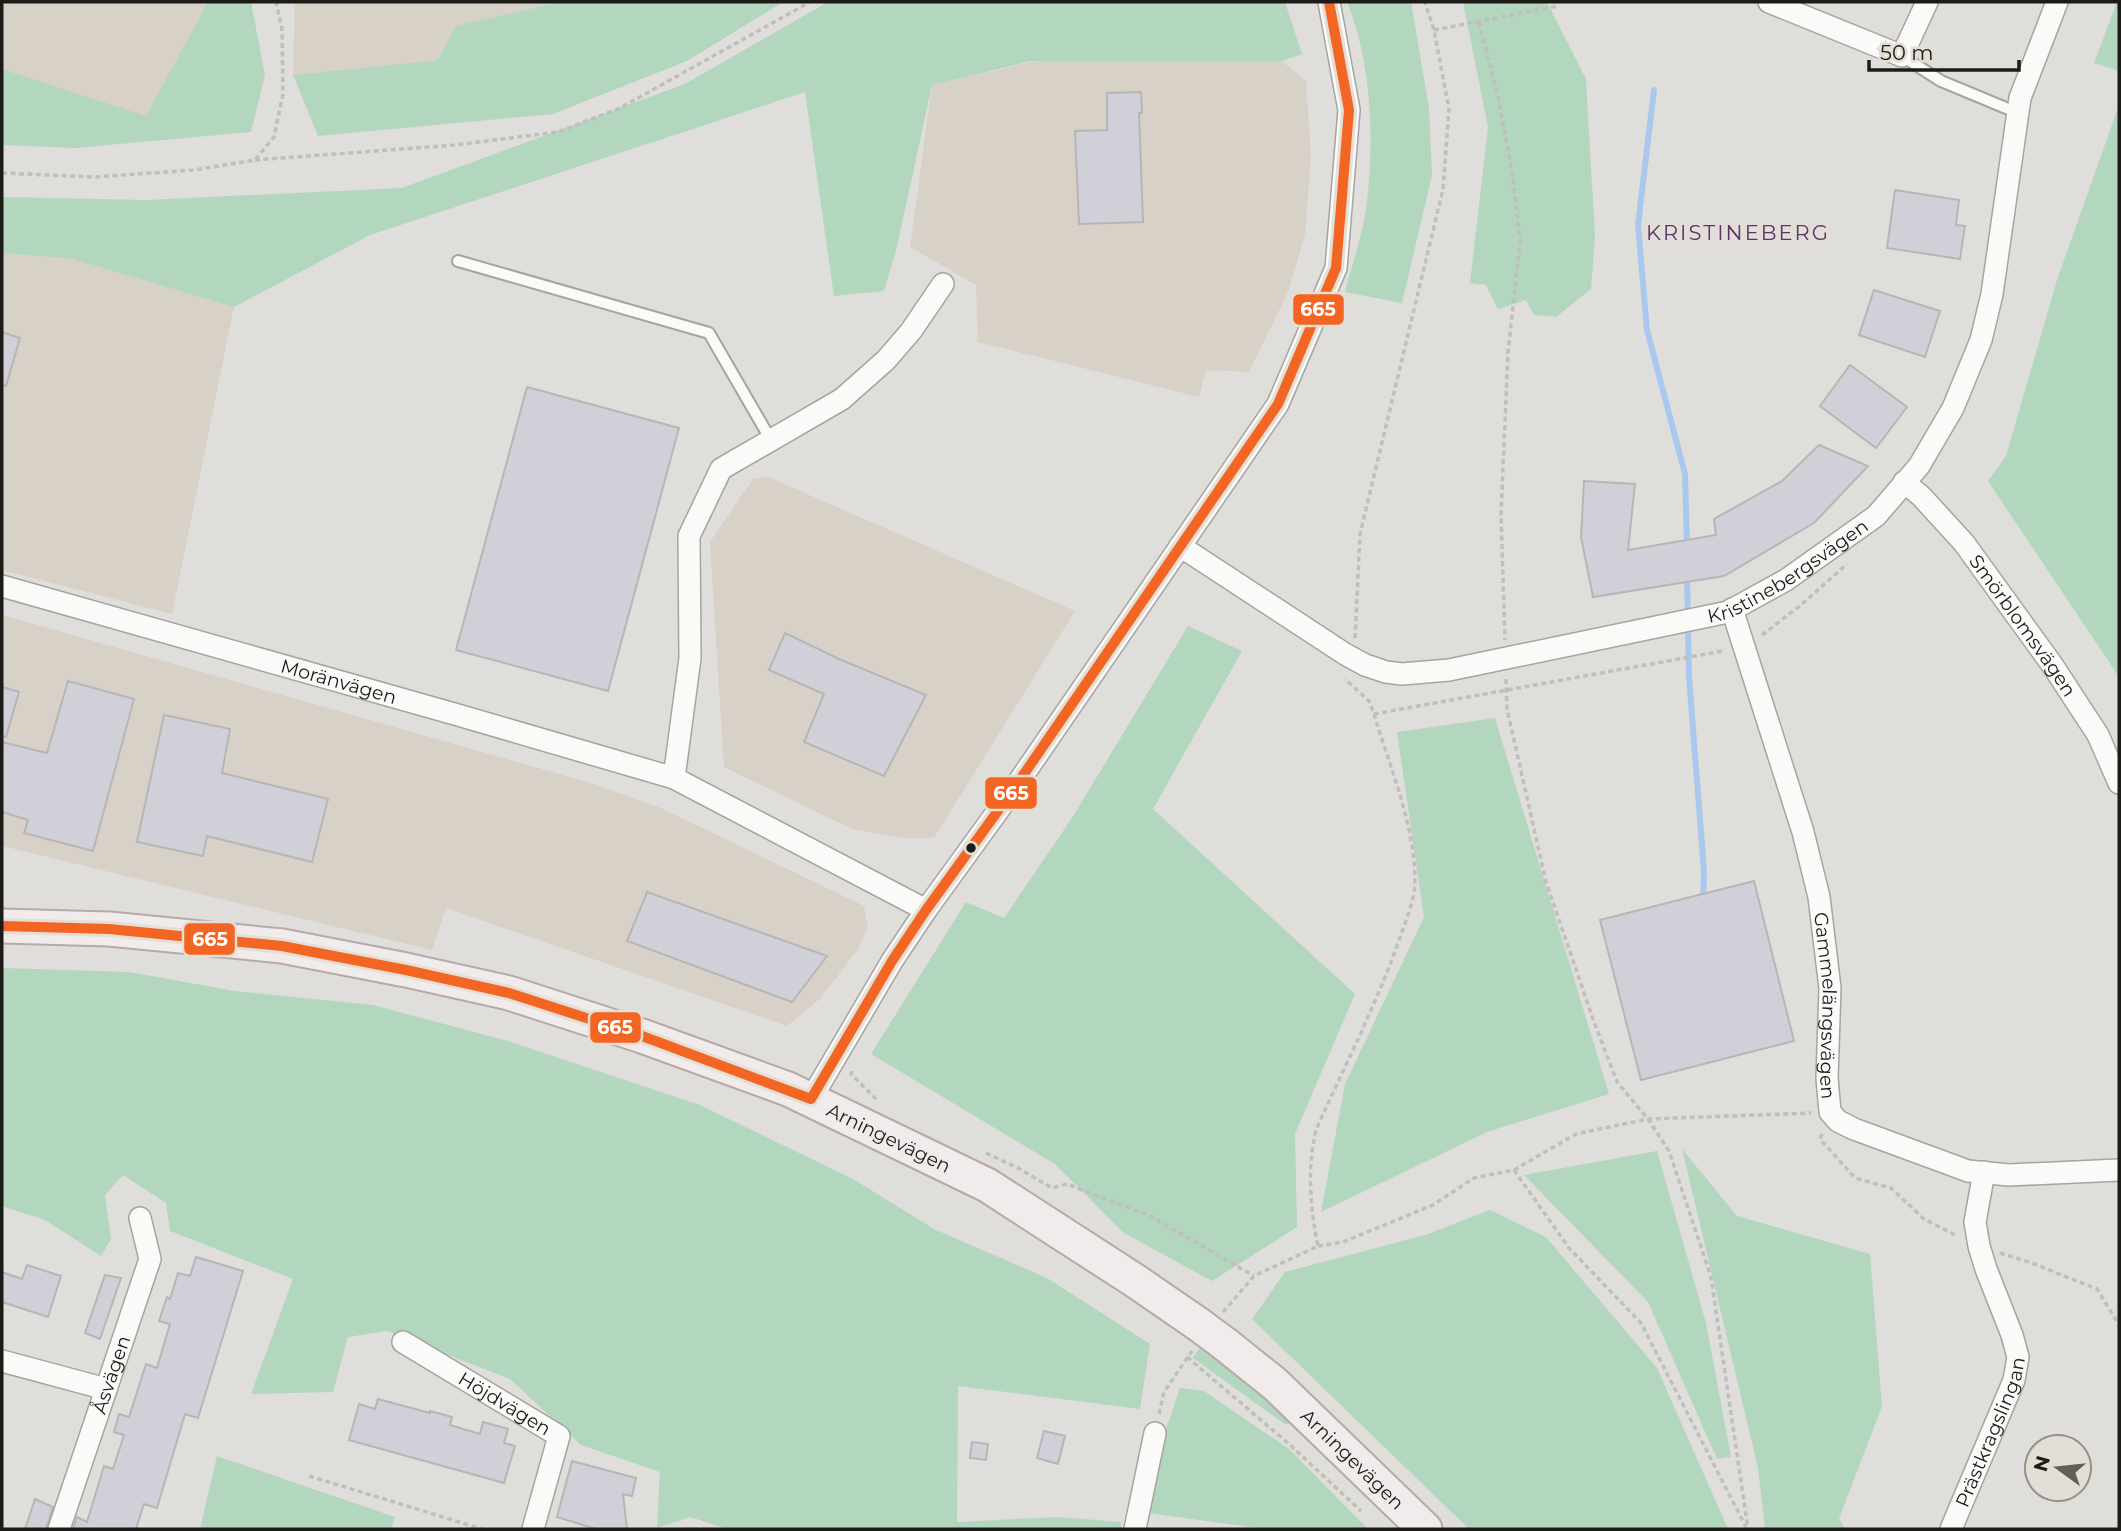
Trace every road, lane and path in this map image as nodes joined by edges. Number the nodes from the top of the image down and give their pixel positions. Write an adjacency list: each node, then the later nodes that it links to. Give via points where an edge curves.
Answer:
1 (276, 2): 13 (path, via 282,29 283,94 274,137)
2 (810, 2): 13 (path, via 620,108 558,132)
3 (1329, 2): 19 (street, via 1349,110 1336,268 1278,404)
4 (1425, 2): 10 (path)
5 (1769, 2): 11 (street)
6 (1927, 2): 11 (street)
7 (2057, 2): 12 (street, Kristinebergsvägen)
8 (1558, 6): 9 (path)
9 (1479, 22): 10 (path); 23 (path, via 1498,96 1520,241 1508,352 1501,515)
10 (1434, 30): 22 (path, via 1449,109 1443,189 1360,534 1355,637)
11 (1902, 56): 12 (lane, via 1941,81)
12 (2018, 113): 18 (street, Kristinebergsvägen, via 1981,340 1953,408 1919,466)
13 (255, 160): 14 (path, via 194,170 94,177)
14 (2, 173)
15 (458, 261): 17 (lane, via 709,333)
16 (943, 284): 17 (street, via 886,360 842,399)
17 (771, 440): 24 (street, via 721,469 689,536 691,658)
18 (1904, 482): 21 (street, Kristinebergsvägen, via 1876,516 1786,580); 25 (street, Smörblomsvägen, via 1965,543 2053,666 2098,735)
19 (1180, 546): 22 (street, Kristinebergsvägen); 26 (street)
20 (2, 586): 24 (street, Moränvägen)
21 (1732, 609): 23 (street, Kristinebergsvägen); 31 (street, Gammelängsvägen, via 1819,897 1830,988)
22 (1345, 654): 23 (street, Kristinebergsvägen, via 1365,665 1402,674 1450,670); 38 (path, via 1337,672 1369,701 1374,714 1406,821 1415,887 1386,977 1316,1130 1310,1178)
23 (1506, 657): 32 (path, via 1507,709 1546,882 1618,1082)
24 (674, 778): 26 (street, Moränvägen)
25 (2119, 783)
26 (926, 910): 29 (street)
27 (2, 926): 29 (main road, Arningevägen, via 109,929 282,946 406,970 509,993)
28 (856, 1062): 30 (path, via 851,1074)
29 (811, 1099): 40 (main road, Arningevägen, via 987,1185)
30 (878, 1101)
31 (1830, 1112): 32 (path); 36 (street, Gammelängsvägen, via 1854,1129 1968,1171)
32 (1648, 1119): 34 (path, via 1576,1134); 55 (path, via 1669,1151 1711,1277)
33 (983, 1151): 39 (path, via 1052,1188 1068,1184 1150,1216)
34 (1514, 1170): 38 (path, via 1474,1178 1433,1205 1343,1242); 55 (path, via 1569,1248 1641,1323)
35 (2119, 1170): 36 (street, Gammelängsvägen)
36 (1984, 1172): 56 (street, Prästkragslingan, via 1975,1222 1979,1246 2018,1357 2014,1380)
37 (140, 1218): 44 (street, Åsvägen, via 150,1259)
38 (1318, 1246): 39 (path)
39 (1254, 1276): 40 (path)
40 (1210, 1332): 42 (path); 54 (main road, Arningevägen, via 1275,1384)
41 (403, 1342): 50 (street, Höjdvägen, via 559,1436)
42 (1187, 1357): 45 (path, via 1164,1392); 47 (path)
43 (2, 1361): 44 (street)
44 (106, 1389): 48 (street, Åsvägen)
45 (1155, 1433): 53 (street)
46 (309, 1476): 49 (path)
47 (1361, 1511)
48 (59, 1529)
49 (482, 1529)
50 (533, 1529)
51 (685, 1529): 52 (path)
52 (710, 1529)
53 (1135, 1529)
54 (1425, 1529)
55 (1748, 1529)
56 (1951, 1529)

